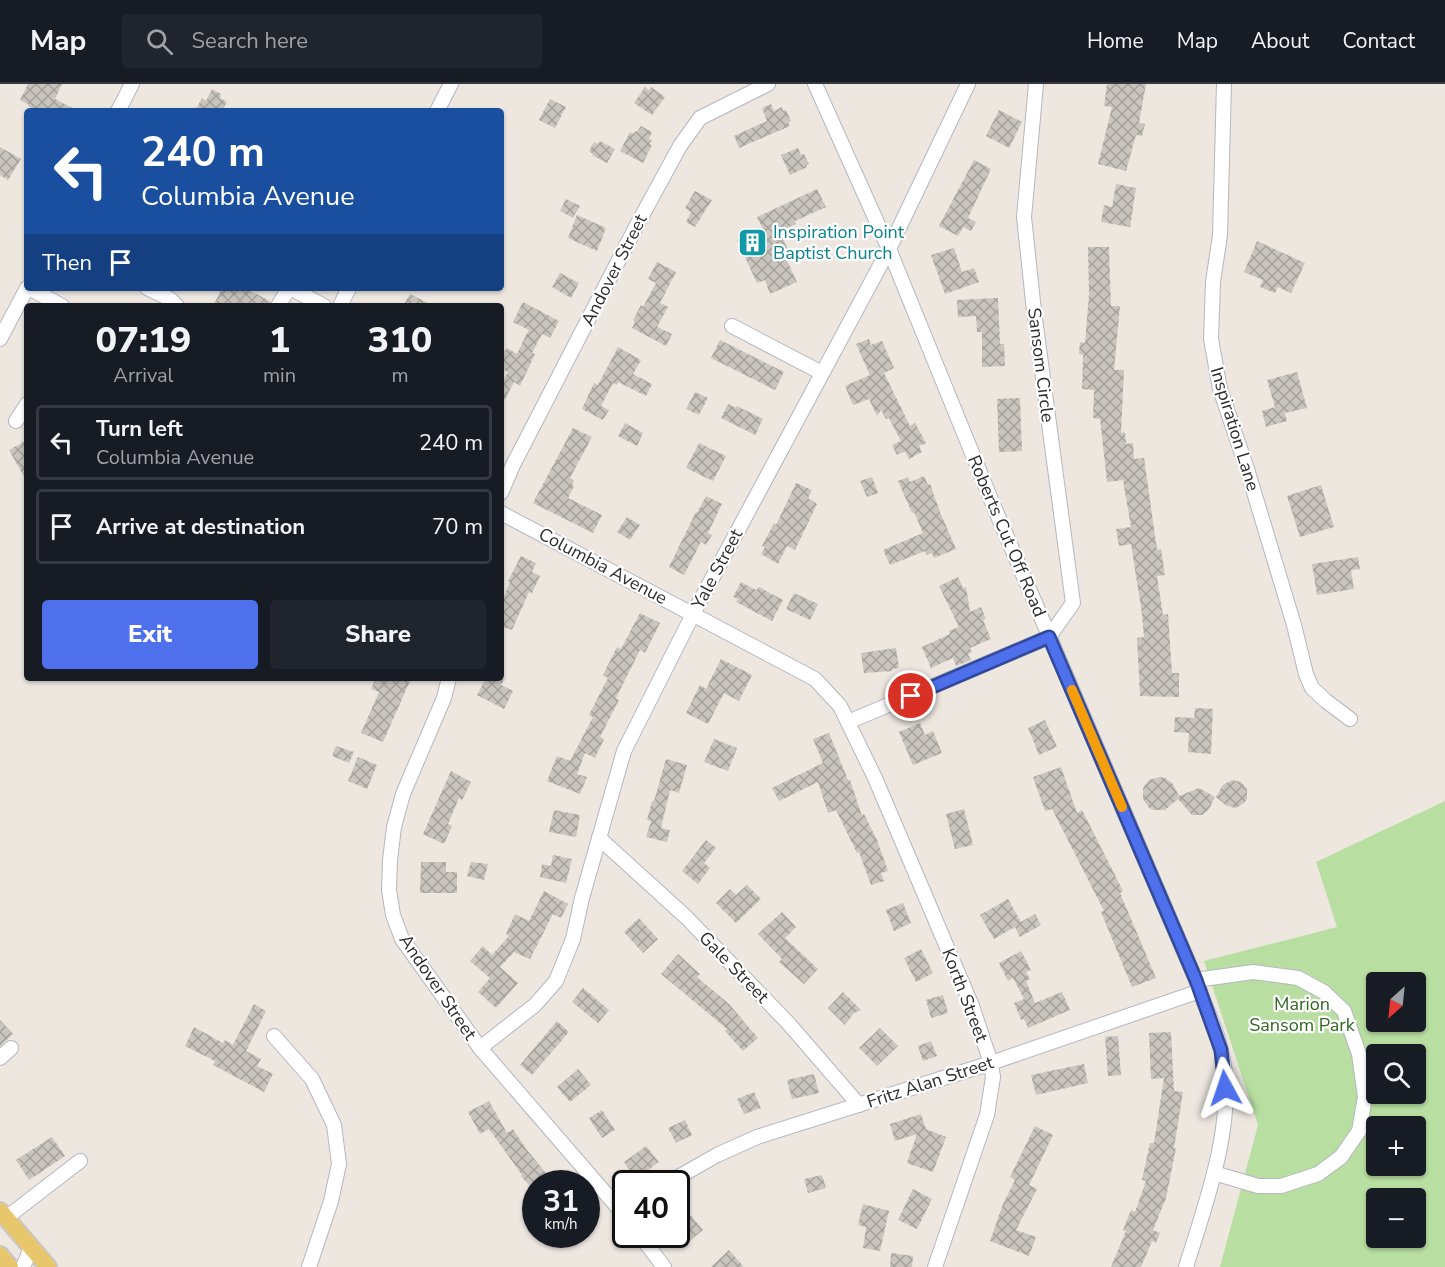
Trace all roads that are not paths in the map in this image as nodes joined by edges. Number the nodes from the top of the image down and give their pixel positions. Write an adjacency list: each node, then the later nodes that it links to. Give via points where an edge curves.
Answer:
1 (131, 84): 8 (street)
2 (451, 84): 9 (street)
3 (768, 84): 23 (street, Andover Street, via 700,118 680,146)
4 (815, 84): 10 (street, Roberts Cut Off Road)
5 (968, 84): 10 (street, Yale Street)
6 (1036, 84): 26 (street, Sansom Circle, via 1024,217 1073,603)
7 (1224, 84): 28 (street, Inspiration Lane, via 1220,235 1211,339 1220,389 1306,674 1312,688)
8 (119, 108)
9 (439, 108)
10 (889, 249): 20 (street, Yale Street); 26 (street, Roberts Cut Off Road)
11 (26, 291): 19 (street)
12 (34, 291): 15 (street)
13 (153, 291): 16 (street)
14 (296, 291): 17 (street)
15 (56, 303)
16 (174, 303)
17 (318, 303)
18 (732, 326): 20 (street)
19 (0, 339)
20 (822, 373): 25 (street, Yale Street)
21 (24, 409): 22 (street)
22 (16, 421)
23 (504, 486)
24 (504, 515): 25 (street, Columbia Avenue)
25 (693, 614): 29 (street, Columbia Avenue, via 815,679 833,697); 30 (street, Yale Street, via 624,751)
26 (1049, 637): 29 (street); 31 (street, Roberts Cut Off Road)
27 (448, 681): 34 (street, Andover Street, via 403,794 394,827 389,890 402,939)
28 (1350, 719)
29 (850, 727): 36 (street, Korth Street, via 972,1006)
30 (599, 838): 34 (street, Yale Street, via 573,939 556,981 535,1005); 37 (street, Gale Street, via 686,917 789,1024)
31 (1198, 986): 36 (street, Fritz Alan Street); 40 (street, Roberts Cut Off Road, via 1221,1050 1225,1088); 40 (street, Fritz Alan Street, via 1253,972 1298,978 1324,992 1344,1011 1359,1054 1365,1097 1359,1131 1341,1157 1318,1174 1281,1186 1258,1186)
32 (273, 1036): 49 (street, via 312,1079 334,1125 339,1164)
33 (11, 1048): 35 (street)
34 (480, 1048): 41 (street, Andover Street)
35 (0, 1058)
36 (992, 1063): 37 (street, Fritz Alan Street); 51 (street, Korth Street, via 987,1115)
37 (859, 1106): 39 (street, Fritz Alan Street, via 758,1137)
38 (80, 1161): 42 (street)
39 (690, 1170)
40 (1214, 1173): 52 (street, Roberts Cut Off Road)
41 (612, 1200)
42 (3, 1215): 43 (main road)
43 (32, 1248): 47 (street); 48 (main road)
44 (650, 1248): 50 (street)
45 (0, 1255): 46 (main road)
46 (10, 1267)
47 (22, 1267)
48 (48, 1267)
49 (309, 1267)
50 (664, 1267)
51 (935, 1267)
52 (1186, 1267)

